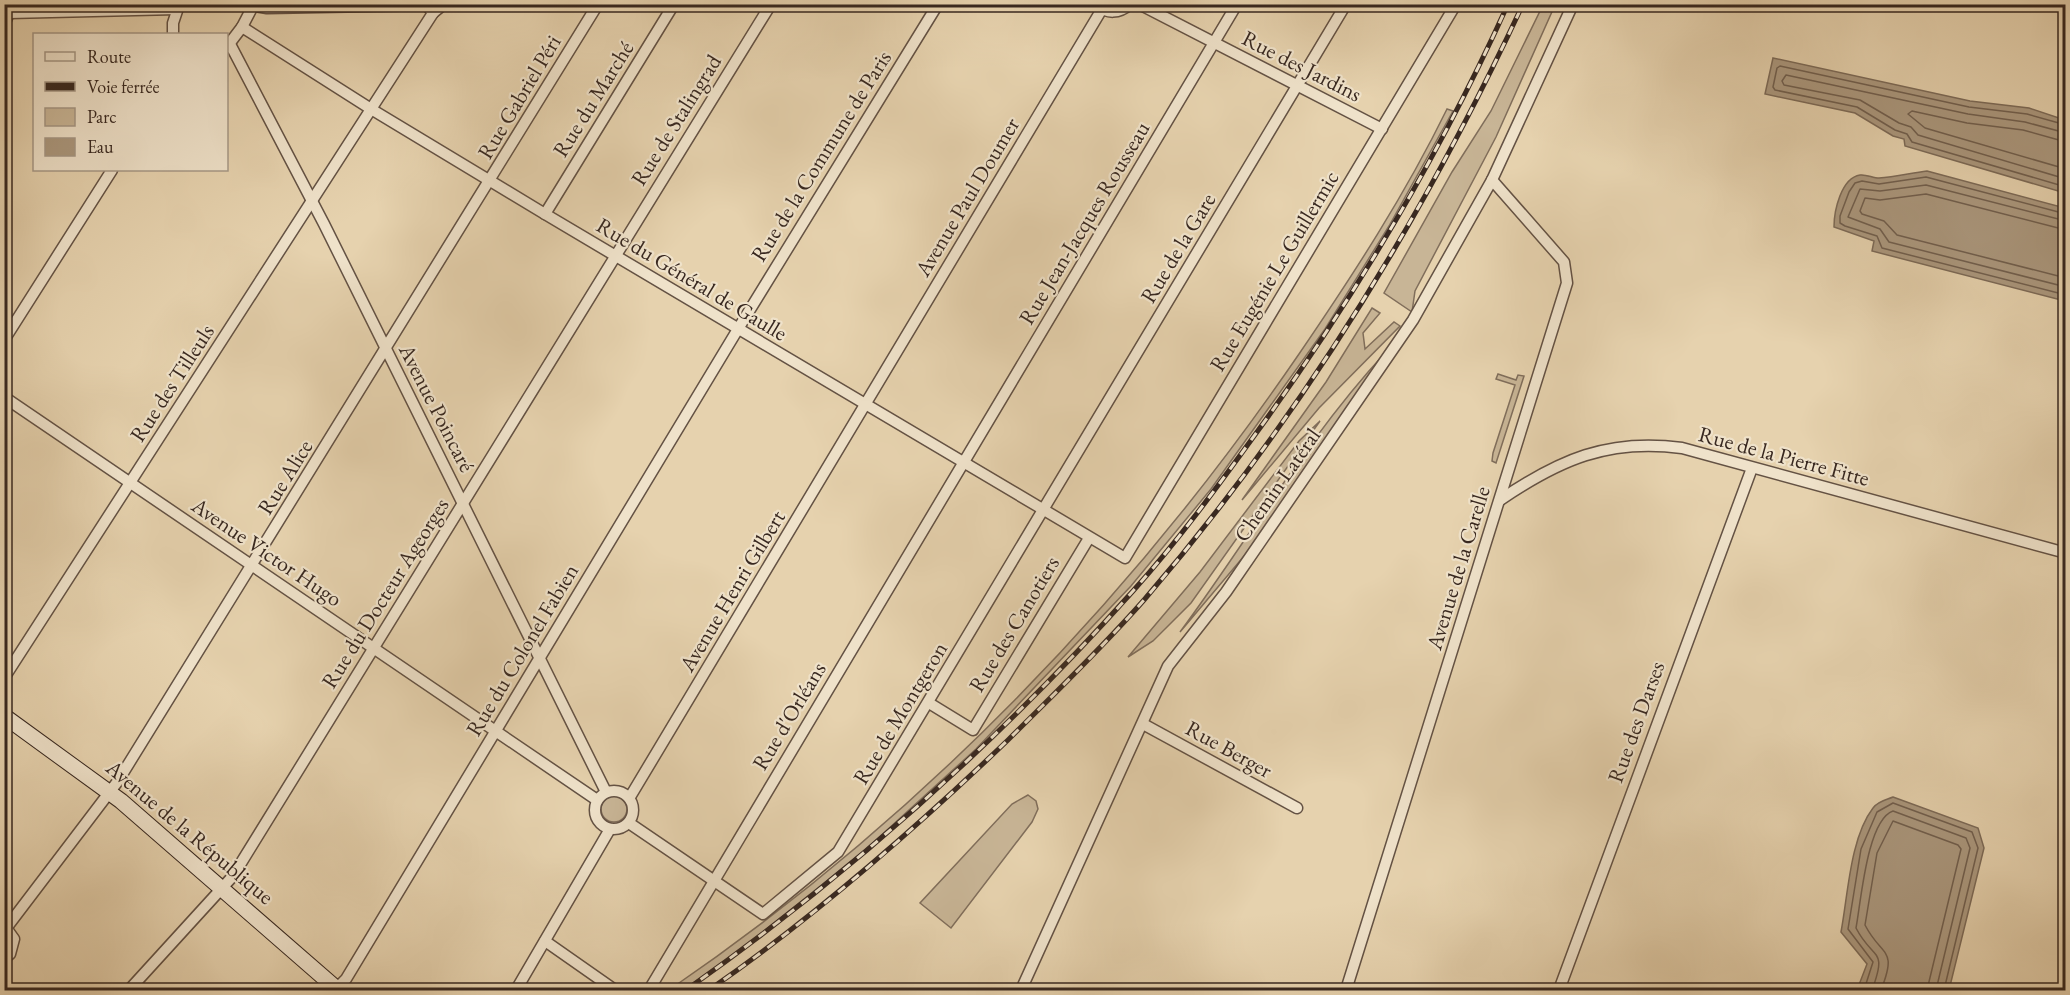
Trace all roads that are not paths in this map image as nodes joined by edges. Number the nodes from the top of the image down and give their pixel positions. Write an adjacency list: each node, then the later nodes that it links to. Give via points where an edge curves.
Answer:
1 (444, 4): 14 (street, Rue des Tilleuls)
2 (598, 4): 26 (street, Rue Gabriel Péri)
3 (674, 4): 29 (street, Rue du Marché)
4 (771, 4): 30 (street, Rue de Stalingrad)
5 (938, 4): 31 (street, Rue de la Commune de Paris)
6 (1130, 4): 15 (street, via 1115,12)
7 (1139, 4): 20 (street, Rue des Jardins)
8 (1237, 4): 20 (street, Rue Jean-Jacques Rousseau)
9 (1346, 4): 22 (street, Rue de la Gare)
10 (1456, 4): 24 (street, Rue Eugénie Le Guillermic)
11 (1573, 4): 27 (street, Chemin Latéral)
12 (254, 5): 14 (street); 18 (street)
13 (178, 7): 16 (street); 19 (street)
14 (429, 7): 23 (street, Rue des Tilleuls)
15 (1099, 7): 35 (street, Avenue Paul Doumer)
16 (8, 9): 17 (street)
17 (4, 25)
18 (242, 27): 21 (street); 23 (street, Rue du Général de Gaulle)
19 (173, 33)
20 (1214, 42): 22 (street, Rue des Jardins); 36 (street, Rue Jean-Jacques Rousseau)
21 (228, 46): 28 (street, Avenue Poincaré)
22 (1297, 86): 24 (street, Rue des Jardins); 41 (street, Rue de la Gare)
23 (371, 109): 26 (street, Rue du Général de Gaulle); 28 (street, Rue des Tilleuls)
24 (1382, 129): 44 (street, Rue Eugénie Le Guillermic)
25 (111, 171): 32 (street)
26 (491, 180): 29 (street, Rue du Général de Gaulle); 33 (street, Rue Alice)
27 (1492, 180): 39 (street, Avenue de la Carelle, via 1564,262 1568,278); 51 (street, Chemin Latéral, via 1413,320 1344,424 1226,592 1168,666)
28 (312, 201): 33 (street, Avenue Poincaré); 38 (street, Rue des Tilleuls)
29 (545, 214): 30 (street, Rue du Général de Gaulle)
30 (614, 255): 31 (street, Rue du Général de Gaulle); 40 (street, Rue du Docteur Ageorges)
31 (738, 329): 35 (street, Rue du Général de Gaulle); 47 (street, Rue du Colonel Fabien)
32 (4, 340)
33 (387, 350): 40 (street, Avenue Poincaré); 45 (street, Rue Alice)
34 (4, 397): 38 (street, Avenue Victor Hugo)
35 (866, 405): 36 (street, Rue du Général de Gaulle); 55 (street, Avenue Henri Gilbert)
36 (964, 462): 41 (street, Rue du Général de Gaulle); 60 (street, Rue d'Orléans)
37 (1752, 468): 39 (street, Rue de la Pierre Fitte, via 1682,448 1655,444 1626,446 1580,455 1534,477); 43 (street, Rue de la Pierre Fitte); 72 (street, Rue des Darses)
38 (131, 483): 45 (street, Avenue Victor Hugo); 48 (street, Rue des Tilleuls)
39 (1500, 500): 71 (street, Avenue de la Carelle)
40 (463, 503): 46 (street, Rue du Docteur Ageorges); 47 (street, Avenue Poincaré)
41 (1044, 511): 42 (street, Rue du Général de Gaulle); 49 (street, Rue de Montgeron)
42 (1089, 538): 44 (street, Rue du Général de Gaulle); 49 (street, Rue des Canotiers, via 973,730)
43 (2066, 552)
44 (1125, 558)
45 (253, 566): 46 (street, Avenue Victor Hugo); 54 (street, Rue Alice)
46 (374, 648): 52 (street, Avenue Victor Hugo); 61 (street, Rue du Docteur Ageorges)
47 (540, 658): 52 (street, Rue du Colonel Fabien); 53 (street, Avenue Poincaré)
48 (5, 678)
49 (929, 704): 60 (street, Rue de Montgeron, via 838,852 763,914)
50 (4, 716): 54 (main road, Avenue de la République)
51 (1143, 724): 57 (street, Rue Berger); 70 (street, Chemin Latéral)
52 (496, 731): 56 (street, Avenue Victor Hugo); 66 (street, Rue du Colonel Fabien)
53 (606, 792): 55 (street, via 616,790); 56 (street)
54 (111, 793): 61 (main road, Avenue de la République); 62 (street, Rue Alice)
55 (630, 797): 58 (street, via 634,811)
56 (597, 800): 59 (street, via 596,817)
57 (1297, 808)
58 (629, 823): 59 (street); 60 (street)
59 (610, 829): 63 (street)
60 (714, 881): 69 (street, Rue d'Orléans)
61 (223, 888): 65 (street, Rue du Docteur Ageorges); 66 (main road, Avenue de la République)
62 (6, 926): 64 (street, via 14,946)
63 (545, 941): 67 (street); 68 (street)
64 (4, 959)
65 (129, 990)
66 (337, 990)
67 (516, 990)
68 (615, 990)
69 (649, 990)
70 (1021, 990)
71 (1346, 990)
72 (1559, 990)

